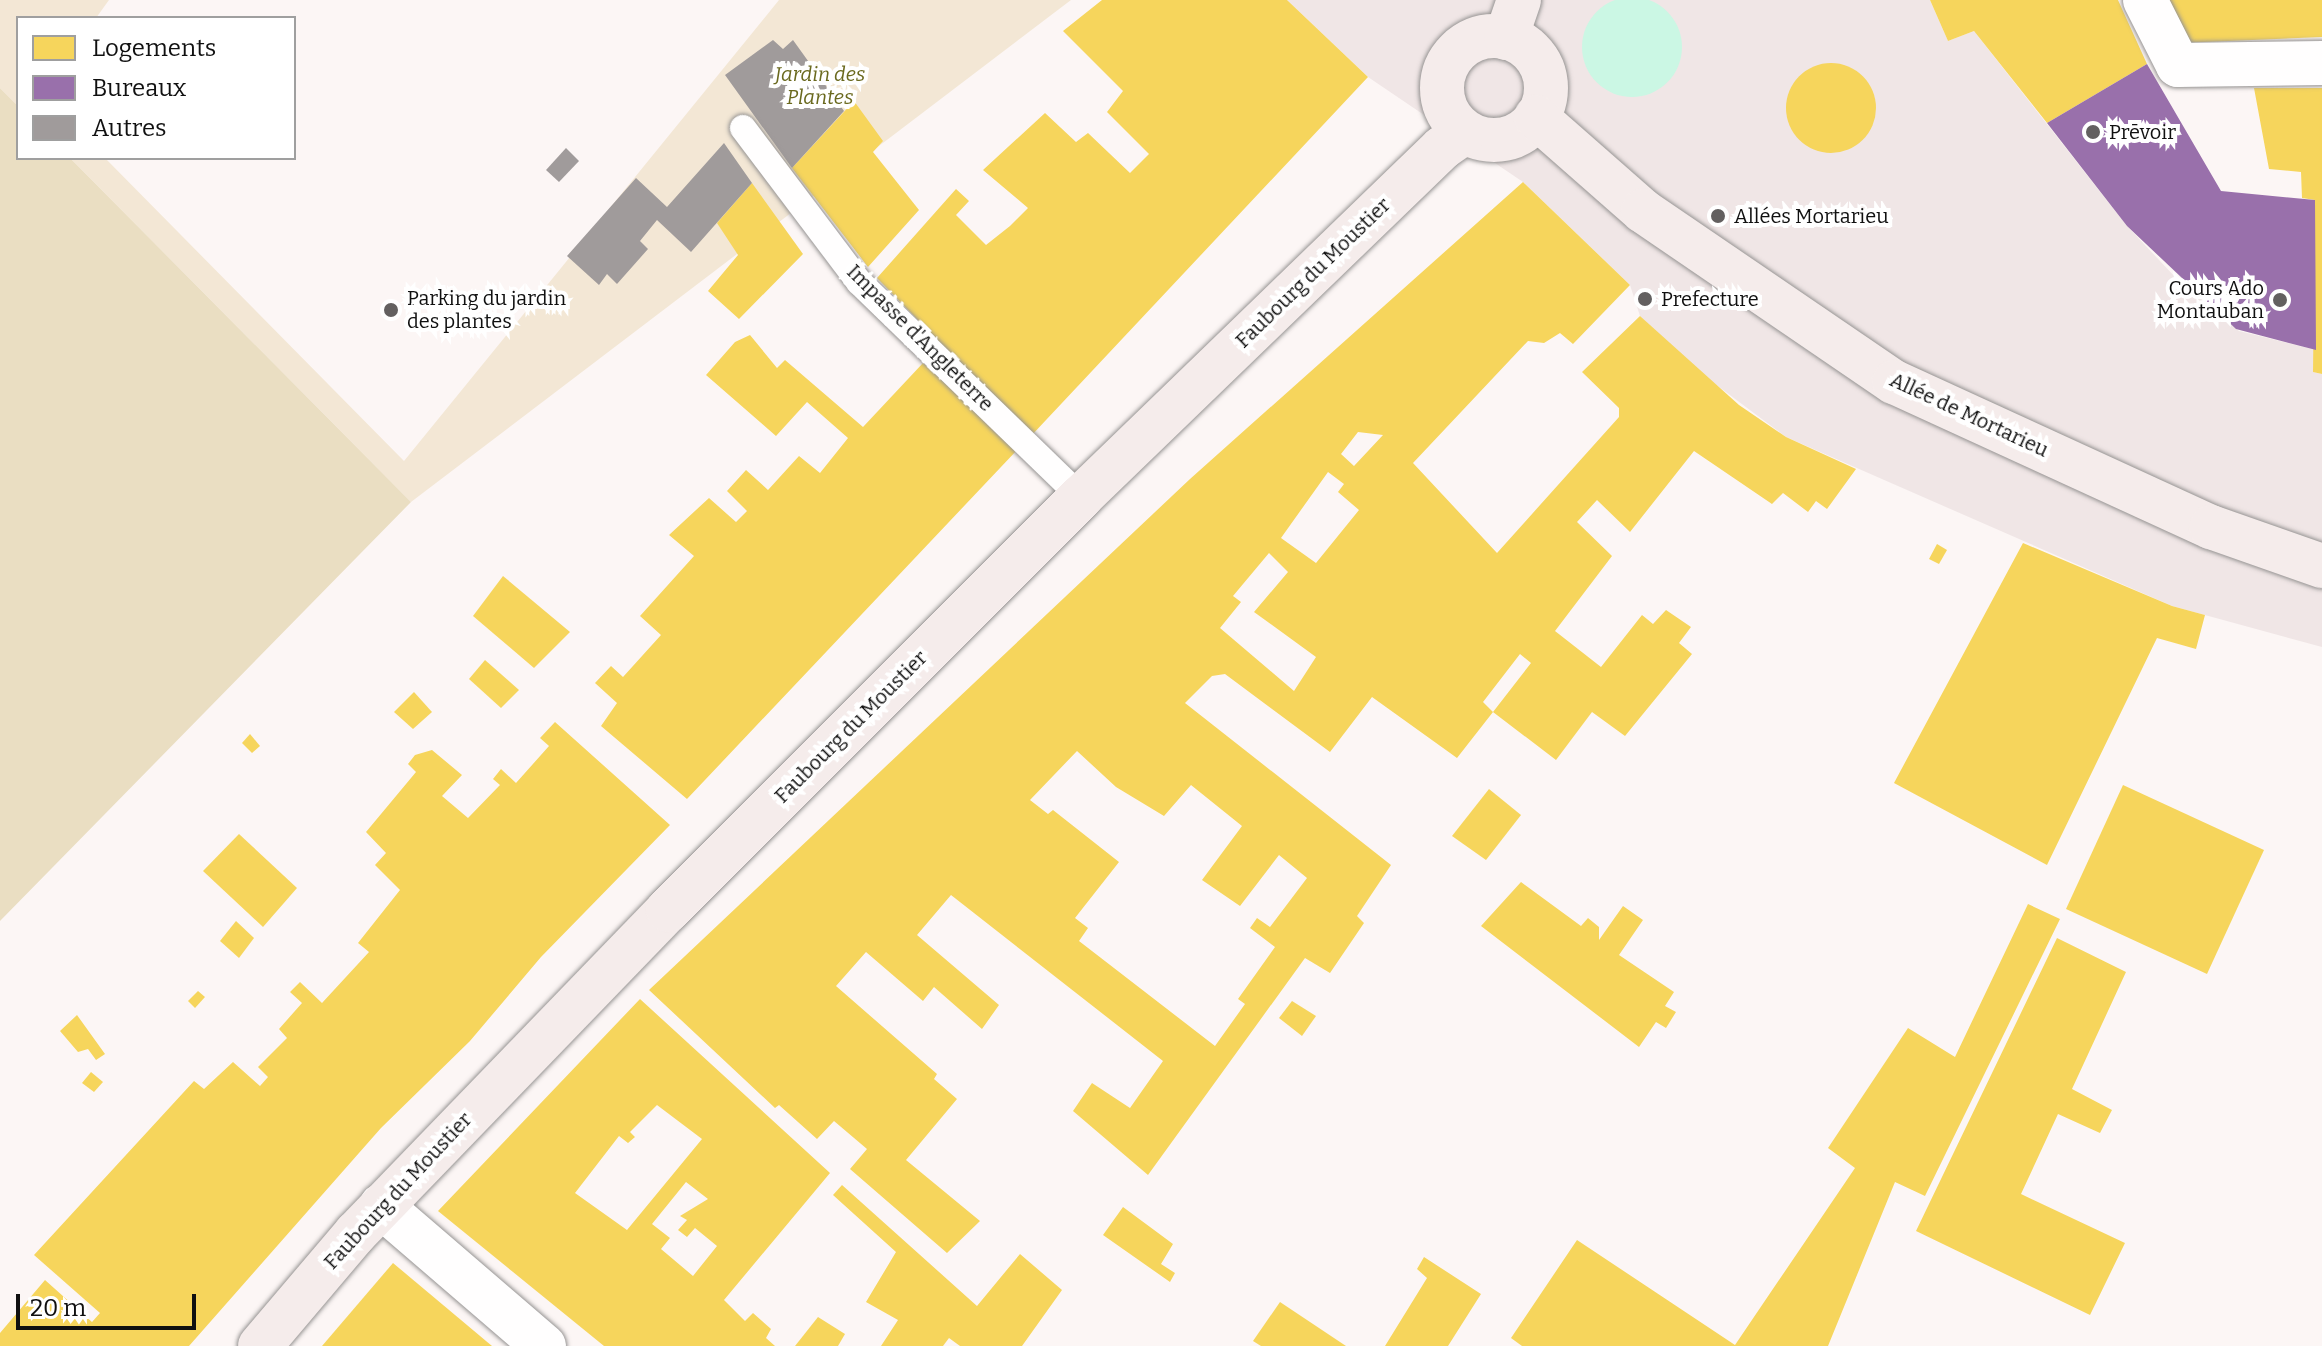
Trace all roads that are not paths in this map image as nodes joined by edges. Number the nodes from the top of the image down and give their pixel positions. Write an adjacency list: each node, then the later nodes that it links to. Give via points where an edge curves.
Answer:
1 (2145, 0): 3 (street, via 2178,65)
2 (1513, 19): 4 (main road, via 1522,45 1543,70 1544,102); 6 (main road, via 1470,42 1446,68 1443,103)
3 (2322, 63)
4 (1536, 117): 6 (main road, via 1512,137 1495,141); 8 (main road, Allée de Mortarieu, via 1643,211 1894,382 2211,527)
5 (743, 128): 7 (lane, Impasse d'Angleterre, via 859,282)
6 (1465, 132): 7 (main road, Faubourg du Moustier, via 1442,148)
7 (1081, 497): 9 (main road, Faubourg du Moustier)
8 (2322, 566)
9 (381, 1206): 10 (main road, Faubourg du Moustier); 11 (street)
10 (260, 1346)
11 (544, 1346)

